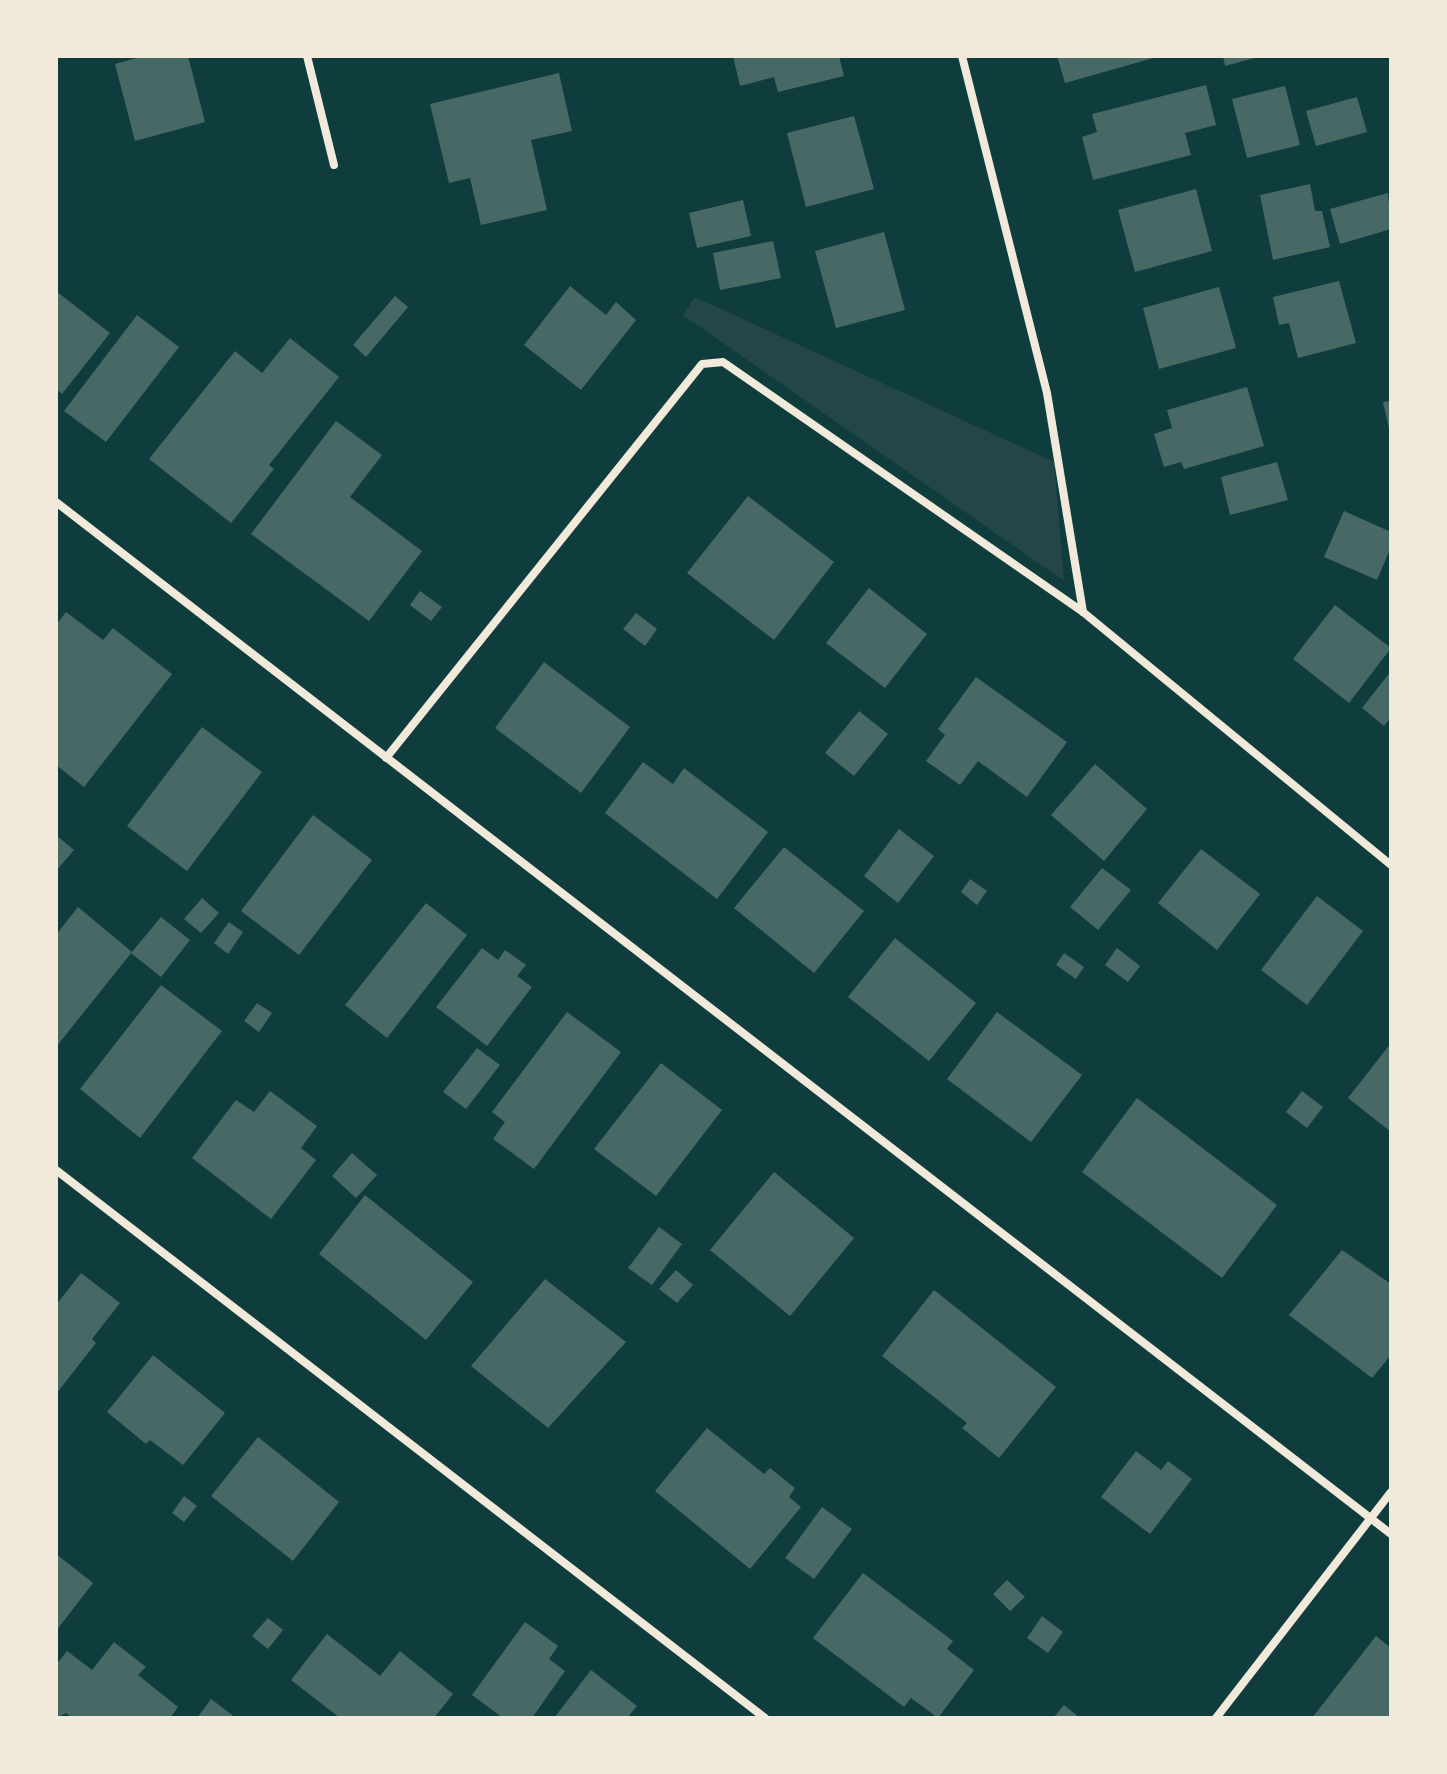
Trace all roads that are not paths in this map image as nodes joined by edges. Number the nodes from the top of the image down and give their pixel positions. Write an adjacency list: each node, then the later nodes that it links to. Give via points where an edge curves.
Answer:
1 (307, 56): 3 (street)
2 (962, 56): 5 (street, via 1047,393)
3 (334, 165)
4 (56, 502): 6 (street)
5 (1083, 612): 6 (street, via 723,362 702,364); 7 (street)
6 (386, 758): 10 (street)
7 (1391, 865)
8 (56, 1170): 12 (street)
9 (1391, 1492): 10 (street)
10 (1371, 1518): 11 (street); 13 (street)
11 (1391, 1534)
12 (765, 1718)
13 (1216, 1718)

